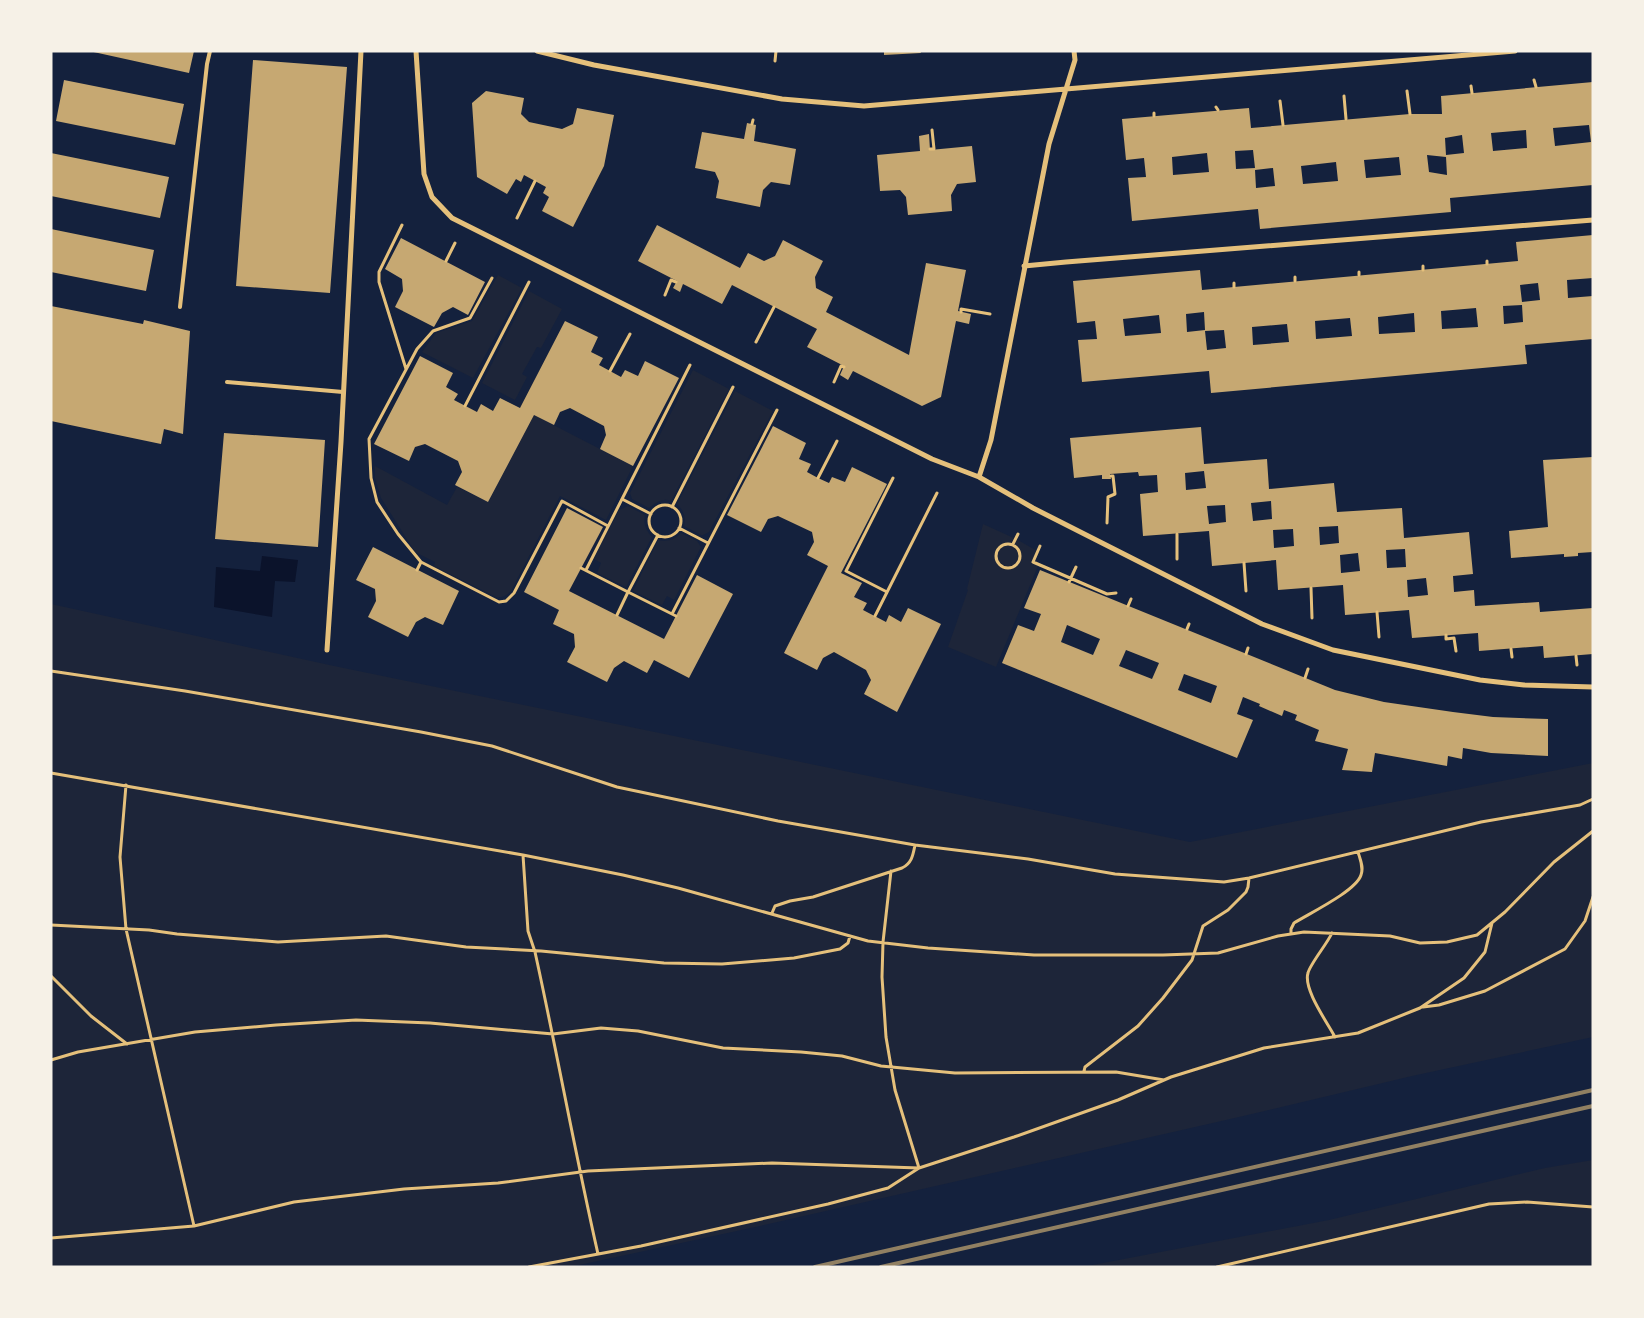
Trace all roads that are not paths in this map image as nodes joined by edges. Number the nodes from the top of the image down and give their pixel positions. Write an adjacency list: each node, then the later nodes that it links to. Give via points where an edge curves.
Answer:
1 (210, 51): 10 (lane)
2 (361, 51): 12 (street)
3 (416, 51): 13 (street, via 424,174 432,197 452,218 932,459)
4 (537, 51): 7 (street, via 594,65 782,99 864,106)
5 (1074, 51): 7 (street, via 1075,60)
6 (1515, 51): 7 (street)
7 (1066, 88): 9 (street, via 1048,144)
8 (1593, 220): 9 (street)
9 (1024, 266): 13 (street, via 991,440)
10 (180, 307)
11 (227, 382): 12 (lane)
12 (344, 392): 14 (street)
13 (978, 477): 15 (street, via 1262,624 1333,650 1480,680)
14 (327, 650)
15 (1593, 687)

